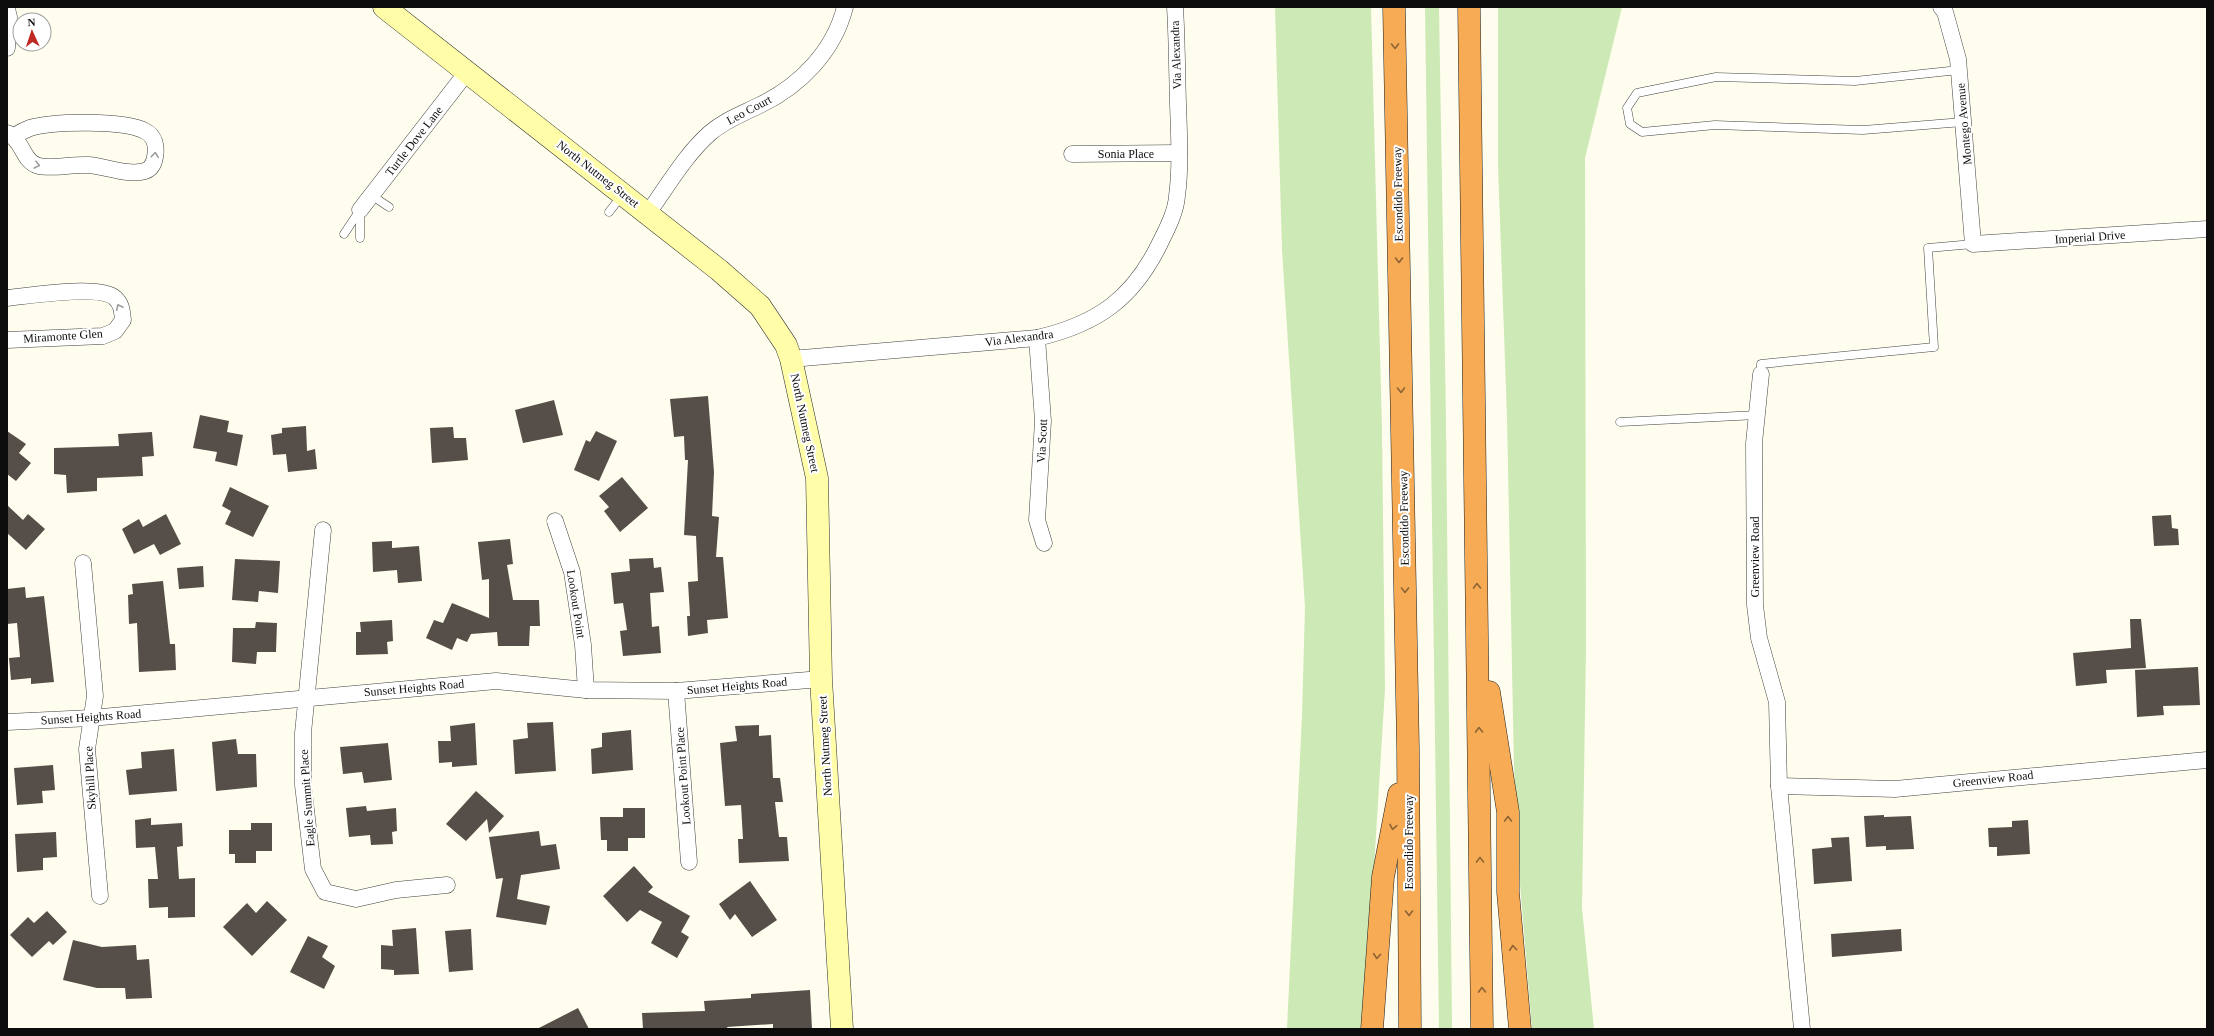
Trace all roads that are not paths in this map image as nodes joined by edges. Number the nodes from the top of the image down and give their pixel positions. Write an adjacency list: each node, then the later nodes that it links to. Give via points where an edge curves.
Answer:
1 (384, 7): 10 (street, North Nutmeg Street)
2 (845, 7): 20 (street, Leo Court, via 829,48 787,90 735,116 710,133 691,154)
3 (1175, 7): 13 (street, Via Alexandra)
4 (1394, 7): 43 (highway, Escondido Freeway, one-way to 43)
5 (1469, 7): 36 (highway, one-way to 5)
6 (1941, 7): 9 (street, Montego Avenue, via 1949,25)
7 (7, 9): 8 (street)
8 (7, 48)
9 (1959, 70): 11 (street, Montego Avenue); 11 (lane, via 1855,81 1716,77 1637,93 1627,108 1630,124 1642,132 1715,125 1863,130)
10 (467, 72): 15 (street, North Nutmeg Street); 16 (street, Turtle Dove Lane)
11 (1963, 122): 24 (street, Montego Avenue)
12 (10, 134): 12 (street, one-way to 12, via 30,163 40,166 89,165 134,172 146,171 153,165 156,155 156,145 152,136 129,127 60,124)
13 (1179, 153): 14 (street, Sonia Place); 26 (street, Via Alexandra, via 1177,197 1169,226 1140,280 1121,299 1099,315 1063,332)
14 (1072, 154)
15 (623, 194): 19 (lane); 20 (street, North Nutmeg Street)
16 (371, 195): 17 (lane); 18 (street, Turtle Dove Lane)
17 (389, 207)
18 (360, 210): 22 (lane); 23 (lane)
19 (609, 212)
20 (648, 213): 28 (street, North Nutmeg Street, via 733,289 760,306 786,346)
21 (2207, 229): 24 (street, Imperial Drive)
22 (344, 234)
23 (360, 238)
24 (1973, 244): 29 (lane, via 1928,248 1934,347 1761,364)
25 (7, 298): 27 (street, Miramonte Glen, one-way to 25, via 103,336 115,331 123,320 122,308 114,297 99,293 76,291)
26 (1037, 338): 28 (street, Via Alexandra); 34 (street, Via Scott, via 1044,421 1037,520)
27 (7, 340)
28 (791, 359): 37 (street, North Nutmeg Street, via 817,478)
29 (1761, 374): 30 (street, Greenview Road)
30 (1757, 415): 31 (lane); 45 (street, Greenview Road, via 1754,443 1755,605 1759,638 1777,702)
31 (1620, 422)
32 (555, 521): 38 (street, Lookout Point, via 572,572)
33 (322, 530): 40 (street, Eagle Summit Place)
34 (1044, 543)
35 (83, 563): 41 (street, Skyhill Place, via 94,696)
36 (1477, 617): 52 (highway, one-way to 36); 53 (highway, one-way to 36, via 1508,892 1508,812)
37 (821, 679): 39 (street, Sunset Heights Road); 49 (street, North Nutmeg Street)
38 (586, 690): 39 (street, Sunset Heights Road); 40 (street, Sunset Heights Road, via 496,681)
39 (676, 691): 46 (street, Lookout Point Place)
40 (306, 698): 41 (street, Sunset Heights Road); 47 (street, Eagle Summit Place, via 303,785 313,868 325,892 356,899 396,890)
41 (91, 718): 42 (street, Sunset Heights Road); 48 (street, Skyhill Place, via 87,749)
42 (7, 722)
43 (1408, 748): 50 (highway, one-way to 50, via 1383,877); 51 (highway, Escondido Freeway, one-way to 51)
44 (2207, 760): 45 (street, Greenview Road, via 1895,789)
45 (1779, 786): 54 (street, Greenview Road)
46 (689, 862)
47 (447, 885)
48 (100, 896)
49 (842, 1029)
50 (1372, 1029)
51 (1410, 1029)
52 (1482, 1029)
53 (1520, 1029)
54 (1802, 1029)

